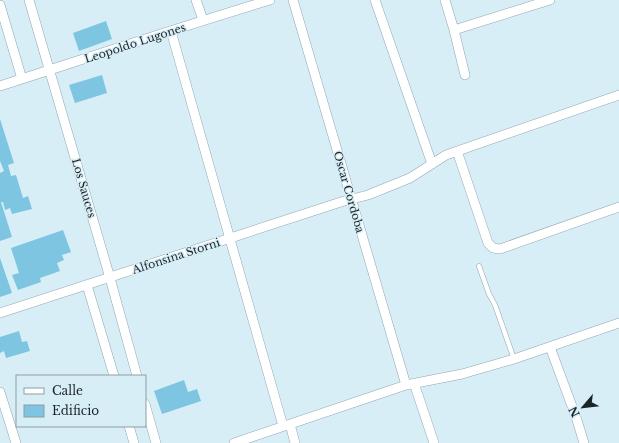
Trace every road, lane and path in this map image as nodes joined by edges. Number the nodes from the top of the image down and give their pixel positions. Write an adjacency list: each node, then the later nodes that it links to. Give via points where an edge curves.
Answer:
1 (29, 0): 13 (street, Los Sauces)
2 (196, 0): 10 (street)
3 (270, 0): 8 (street, Leopoldo Lugones)
4 (293, 0): 20 (street, Oscar Cordoba)
5 (375, 0): 19 (street)
6 (445, 0): 11 (street)
7 (550, 0): 11 (street)
8 (248, 3): 10 (street, Leopoldo Lugones)
9 (0, 5): 15 (street)
10 (203, 20): 12 (street, Leopoldo Lugones)
11 (454, 30): 14 (street)
12 (171, 31): 13 (street, Leopoldo Lugones); 22 (street)
13 (50, 71): 15 (street, Leopoldo Lugones); 24 (street, Los Sauces)
14 (465, 75)
15 (22, 79): 16 (street, Leopoldo Lugones)
16 (0, 86)
17 (619, 94): 18 (street, Alfonsina Storni)
18 (457, 151): 19 (street, Alfonsina Storni); 21 (street, via 488,243 493,248 500,249)
19 (432, 164): 20 (street, Alfonsina Storni, via 410,178)
20 (352, 199): 22 (street, Alfonsina Storni); 32 (street, Oscar Cordoba)
21 (619, 208)
22 (229, 238): 24 (street, Alfonsina Storni); 35 (street)
23 (479, 266): 29 (lane)
24 (110, 278): 25 (street, Alfonsina Storni); 31 (street, Los Sauces)
25 (87, 285): 26 (street, Alfonsina Storni); 30 (street)
26 (0, 314)
27 (619, 323): 28 (street)
28 (550, 347): 29 (street); 43 (street)
29 (514, 359): 32 (street, via 462,374)
30 (114, 375)
31 (137, 375)
32 (410, 384): 35 (street); 42 (street, Oscar Cordoba)
33 (0, 392): 37 (street)
34 (146, 408): 39 (street)
35 (286, 425): 40 (street); 41 (street)
36 (128, 427): 38 (street)
37 (16, 443)
38 (134, 443)
39 (156, 443)
40 (234, 443)
41 (295, 443)
42 (434, 443)
43 (584, 443)

